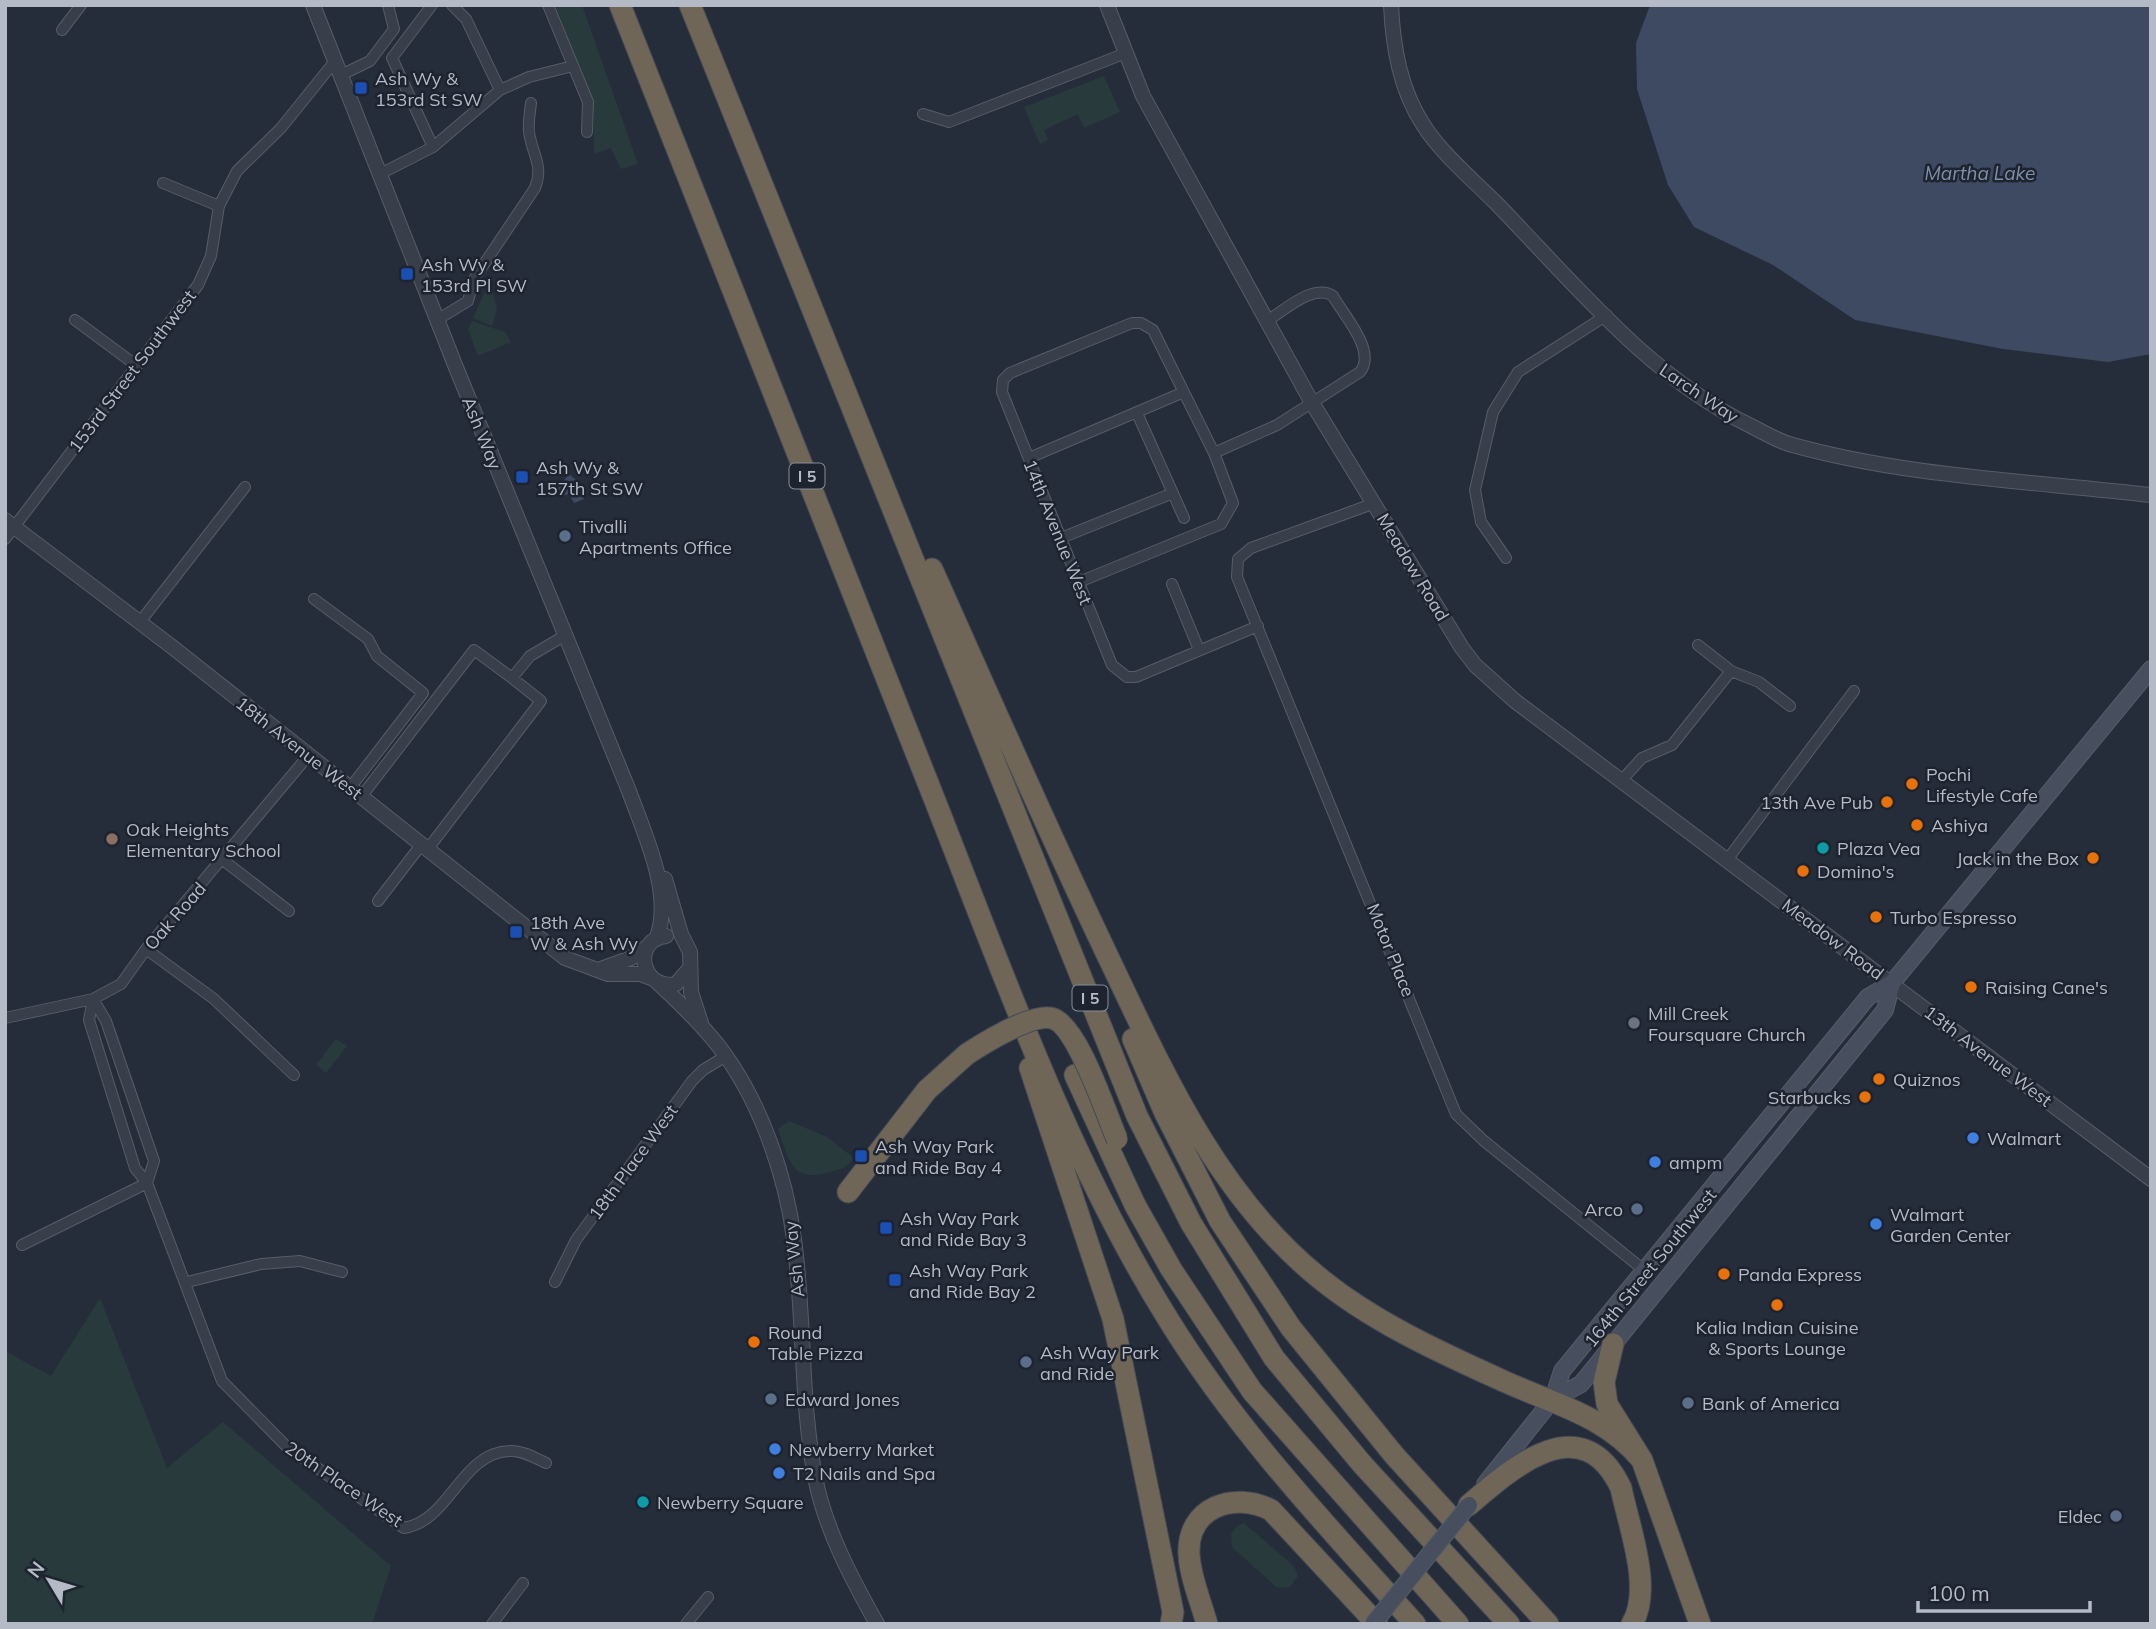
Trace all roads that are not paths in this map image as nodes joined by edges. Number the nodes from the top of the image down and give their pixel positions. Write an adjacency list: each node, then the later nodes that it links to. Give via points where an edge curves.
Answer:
1 (81, 5): 11 (street)
2 (313, 5): 13 (street, Ash Way)
3 (388, 5): 15 (street, via 394,29 370,61)
4 (432, 5): 20 (street, via 392,58)
5 (452, 5): 16 (street, via 466,19)
6 (548, 5): 14 (street)
7 (620, 5): 68 (highway, I 5)
8 (690, 5): 24 (highway, I 5)
9 (1107, 5): 12 (street, Meadow Road)
10 (1391, 5): 25 (street, Larch Way, via 1393,42 1406,92 1425,127)
11 (62, 30)
12 (1126, 53): 18 (street, via 949,122); 28 (street, Meadow Road, via 1143,96)
13 (335, 61): 15 (street, Ash Way); 23 (street, 153rd Street Southwest, via 281,128 237,172)
14 (573, 66): 16 (street); 19 (street, via 588,102)
15 (341, 75): 21 (street, Ash Way)
16 (500, 90): 20 (street)
17 (531, 103): 27 (street, via 529,133 540,175 535,188 474,279 468,301)
18 (922, 114)
19 (587, 132)
20 (433, 147): 21 (street)
21 (380, 174): 27 (street, Ash Way)
22 (163, 183): 23 (street)
23 (219, 206): 29 (street, 153rd Street Southwest, via 211,256 198,285)
24 (808, 292): 63 (highway); 104 (highway, I 5, via 1137,1116 1191,1223 1274,1358)
25 (1607, 315): 37 (street, Larch Way, via 1664,372 1707,402 1786,443 1968,477); 42 (street, via 1518,372 1493,412 1475,490 1481,522)
26 (75, 320): 29 (street)
27 (437, 320): 48 (street, Ash Way)
28 (1267, 321): 31 (street, Meadow Road); 31 (street, via 1315,292 1326,292 1333,296 1366,352 1360,372)
29 (137, 366): 40 (street, 153rd Street Southwest)
30 (1184, 393): 32 (street); 33 (street); 34 (street, 14th Avenue West, via 1153,330 1132,323 1010,373 1003,380 1002,392)
31 (1311, 401): 33 (street, via 1277,425); 38 (street, Meadow Road)
32 (1137, 412): 34 (street); 36 (street)
33 (1214, 453): 43 (street, via 1233,503 1221,524)
34 (1029, 458): 41 (street, 14th Avenue West)
35 (245, 487): 46 (street)
36 (1173, 493): 39 (street); 41 (street)
37 (2151, 495)
38 (1375, 503): 47 (street, Motor Place, via 1251,548 1238,559 1237,577); 57 (street, Meadow Road, via 1475,665)
39 (1184, 518)
40 (8, 528): 46 (street, 18th Avenue West)
41 (1061, 538): 43 (street, 14th Avenue West)
42 (1506, 558)
43 (1079, 582): 50 (street, 14th Avenue West, via 1112,665 1127,677)
44 (1172, 584): 50 (street)
45 (314, 599): 58 (street, via 368,639 377,656 423,693)
46 (140, 622): 56 (street, 18th Avenue West)
47 (1258, 626): 50 (street); 84 (street, Motor Place, via 1456,1114)
48 (564, 636): 53 (street, via 530,656); 61 (street, Ash Way)
49 (1698, 645): 52 (street)
50 (1199, 650)
51 (2151, 669): 73 (main road, 164th Street Southwest)
52 (1731, 671): 55 (street, via 1759,682); 57 (street, via 1672,745 1642,758)
53 (512, 678): 58 (street, via 474,650); 59 (street, via 541,701)
54 (1854, 691): 62 (street)
55 (1790, 706)
56 (308, 756): 58 (street, 18th Avenue West); 60 (street, Oak Road)
57 (1621, 781): 62 (street, Meadow Road)
58 (355, 793): 59 (street, 18th Avenue West)
59 (424, 847): 64 (street); 71 (street, 18th Avenue West, via 565,958)
60 (223, 860): 65 (street); 69 (street, Oak Road)
61 (654, 860): 66 (street, Ash Way, via 663,915); 67 (street, Ash Way, via 662,870)
62 (1727, 860): 73 (street, Meadow Road)
63 (1063, 863): 89 (highway, via 1189,1119 1222,1171 1275,1237 1321,1279 1388,1323 1501,1380); 105 (highway, via 1165,1113 1220,1221 1291,1328 1394,1455)
64 (378, 901)
65 (289, 911)
66 (652, 942): 67 (street, via 673,936); 71 (street, via 631,958); 72 (street, via 643,963)
67 (686, 945): 70 (street)
68 (993, 947): 95 (highway, via 1113,1319); 101 (highway, I 5, via 1097,1190 1169,1322 1262,1450)
69 (146, 949): 74 (street, Oak Road, via 121,984); 79 (street, via 214,999)
70 (691, 967): 72 (street, via 676,984); 77 (street, Ash Way, via 691,992)
71 (595, 970): 72 (street, 18th Avenue West)
72 (654, 980): 77 (street, Ash Way)
73 (1892, 983): 80 (street, 13th Avenue West); 84 (main road, 164th Street Southwest, via 1868,997); 88 (main road, 164th Street Southwest, via 1885,1010)
74 (93, 999): 75 (street, Oak Road); 81 (street, 20th Place West, via 89,1020 135,1168); 81 (street, 20th Place West, via 106,1021 154,1161)
75 (5, 1018)
76 (1022, 1026): 82 (highway, bridge, via 967,1054 927,1090); 102 (highway, via 1051,1030 1063,1046 1153,1237 1252,1391); 103 (highway, bridge, via 1049,1017 1066,1026 1150,1212 1189,1281 1247,1367 1317,1453)
77 (703, 1027): 78 (street, Ash Way)
78 (726, 1056): 87 (street, 18th Place West, via 692,1081 576,1240); 98 (street, Ash Way, via 758,1119 785,1195 794,1238 816,1483 835,1540)
79 (293, 1074)
80 (2151, 1179)
81 (147, 1183): 83 (street); 86 (street, 20th Place West)
82 (848, 1192)
83 (22, 1245)
84 (1645, 1271): 89 (main road, 164th Street Southwest, via 1562,1371)
85 (342, 1272): 86 (street, via 300,1261 261,1264)
86 (187, 1282): 91 (street, 20th Place West, via 222,1381 287,1447 404,1528 428,1519 469,1472 493,1454 512,1450)
87 (555, 1282)
88 (1613, 1344): 89 (main road, 164th Street Southwest, via 1581,1384); 90 (highway, via 1604,1382 1607,1404)
89 (1553, 1399): 90 (highway, via 1619,1437); 92 (main road, 164th Street Southwest)
90 (1642, 1460): 107 (highway)
91 (546, 1463)
92 (1469, 1505): 100 (main road, 164th Street Southwest, bridge); 106 (highway, via 1536,1454 1569,1447 1600,1459 1621,1488 1641,1581 1641,1603)
93 (523, 1583): 96 (street)
94 (708, 1597): 97 (street)
95 (1176, 1620)
96 (492, 1624)
97 (686, 1624)
98 (877, 1624)
99 (1207, 1624): 100 (highway, via 1190,1544 1205,1514 1237,1500 1271,1510)
100 (1375, 1624)
101 (1415, 1624)
102 (1458, 1624)
103 (1473, 1624)
104 (1509, 1624)
105 (1548, 1624)
106 (1632, 1624)
107 (1700, 1624)

